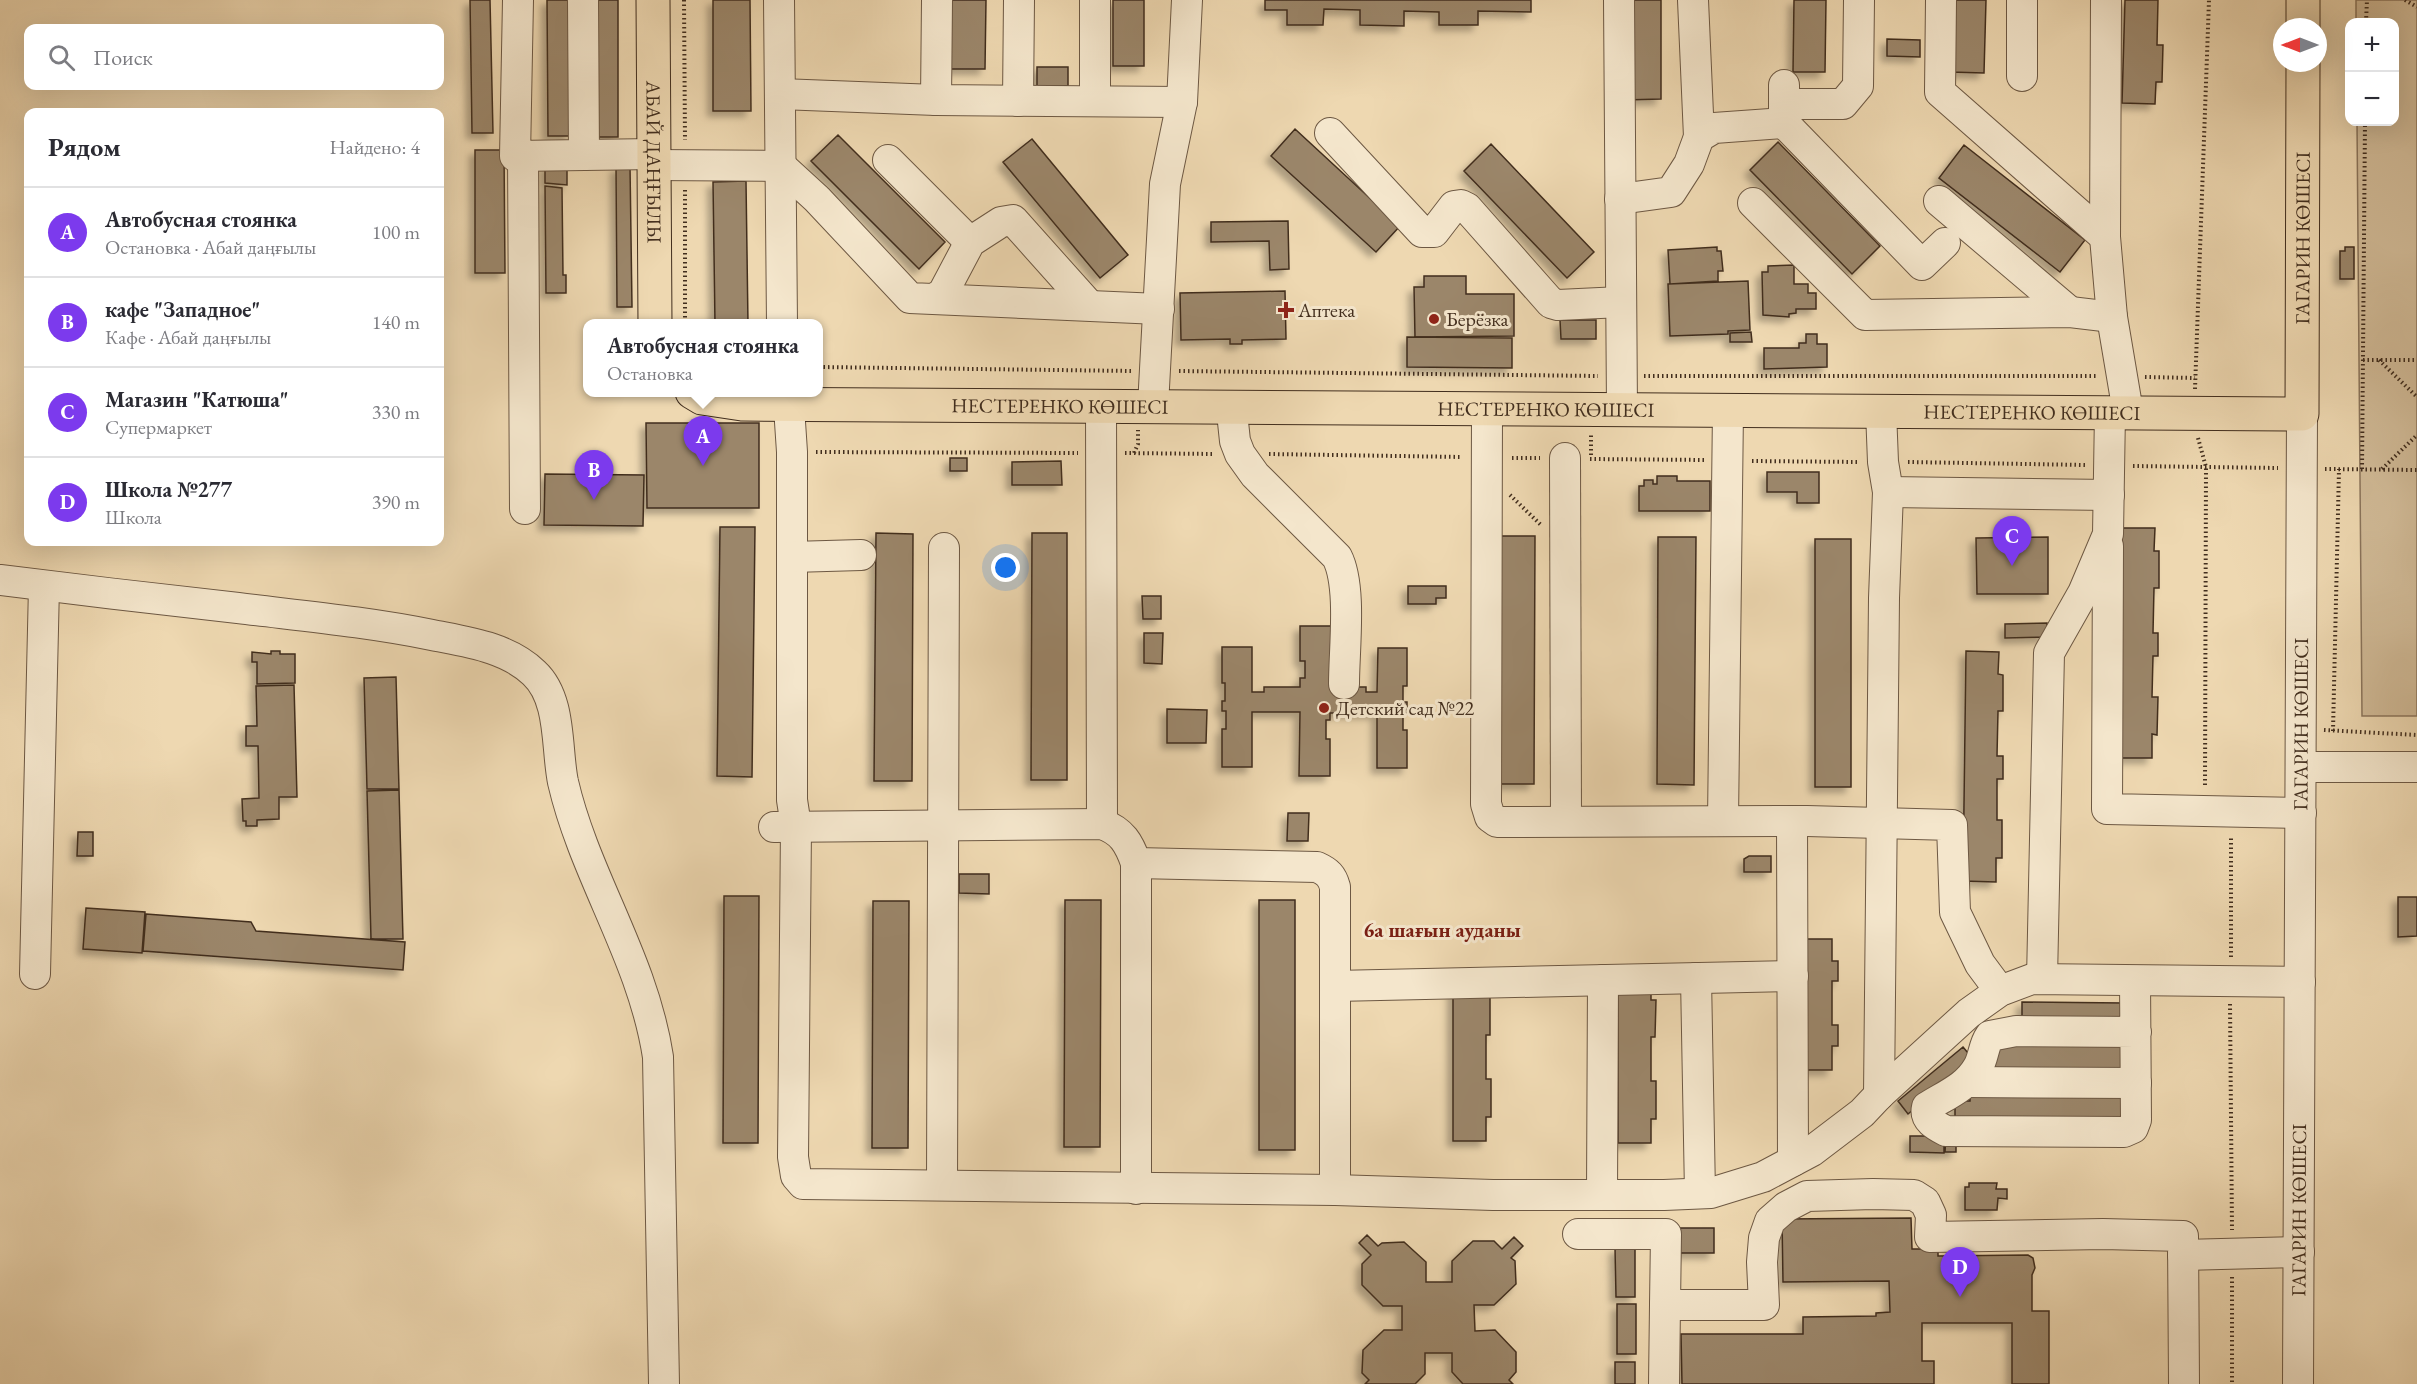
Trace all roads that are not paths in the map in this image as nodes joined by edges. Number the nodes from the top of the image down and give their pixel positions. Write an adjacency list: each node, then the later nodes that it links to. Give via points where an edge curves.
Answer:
1 (518, 0): 28 (street)
2 (583, 0): 27 (street)
3 (653, 0): 30 (main road, АБАЙ ДАҢҒЫЛЫ)
4 (779, 0): 19 (street)
5 (937, 0): 20 (street)
6 (1018, 0): 21 (street)
7 (1095, 0): 22 (street)
8 (1187, 0): 23 (street)
9 (1618, 0): 32 (street)
10 (1693, 0): 26 (street)
11 (1859, 0): 24 (street, via 1858,86 1843,104)
12 (1941, 0): 35 (street, via 1940,92)
13 (2022, 0): 18 (street)
14 (2106, 0): 35 (street)
15 (2303, 0): 16 (main road)
16 (2303, 18)
17 (2303, 72): 56 (main road, ГАГАРИН КӨШЕСІ)
18 (2022, 76)
19 (780, 94): 20 (street); 31 (street)
20 (936, 100): 21 (street)
21 (1018, 101): 22 (street)
22 (1095, 101): 23 (street)
23 (1182, 102): 41 (street, via 1165,184)
24 (1784, 104): 26 (street); 37 (street, via 1922,265)
25 (1330, 133): 39 (street, via 1422,232 1434,232 1454,206 1461,205 1551,303)
26 (1699, 137): 32 (street, via 1689,164 1671,192)
27 (584, 155): 28 (street); 30 (street)
28 (519, 156): 60 (street)
29 (888, 160): 36 (street)
30 (664, 161): 31 (street); 44 (main road, АБАЙ ДАҢҒЫЛЫ)
31 (781, 166): 38 (street, via 910,298); 45 (street)
32 (1620, 199): 39 (street)
33 (1939, 201): 42 (street)
34 (1753, 203): 42 (street, via 1865,315)
35 (2105, 237): 43 (street)
36 (970, 242): 38 (street, via 943,293); 40 (street, via 1001,222 1013,220)
37 (1945, 243)
38 (937, 297): 40 (street)
39 (1621, 302): 52 (street)
40 (1089, 305): 41 (street)
41 (1159, 309): 49 (street)
42 (2070, 312): 43 (street)
43 (2112, 317): 55 (street, via 2121,376)
44 (655, 319)
45 (782, 319)
46 (700, 397): 47 (main road, via 742,404)
47 (789, 398): 48 (main road, НЕСТЕРЕНКО КӨШЕСІ); 64 (street)
48 (1101, 406): 49 (main road, НЕСТЕРЕНКО КӨШЕСІ); 75 (street)
49 (1154, 406): 50 (main road, НЕСТЕРЕНКО КӨШЕСІ)
50 (1235, 407): 51 (main road, НЕСТЕРЕНКО КӨШЕСІ); 67 (street, via 1235,441 1240,454 1343,568)
51 (1487, 409): 52 (main road, НЕСТЕРЕНКО КӨШЕСІ); 71 (street, via 1486,804 1490,817 1497,822)
52 (1622, 409): 53 (main road, НЕСТЕРЕНКО КӨШЕСІ)
53 (1728, 410): 54 (main road, НЕСТЕРЕНКО КӨШЕСІ); 72 (street)
54 (1881, 411): 55 (main road, НЕСТЕРЕНКО КӨШЕСІ); 58 (street)
55 (2119, 412): 56 (main road, НЕСТЕРЕНКО КӨШЕСІ); 59 (street, via 2109,466)
56 (2302, 414): 68 (street, ГАГАРИН КӨШЕСІ)
57 (1565, 458): 71 (street)
58 (1888, 492): 59 (street); 74 (street)
59 (2109, 495): 61 (street)
60 (525, 509)
61 (2108, 534): 70 (street, via 2107,809); 82 (street, via 2083,593 2049,653)
62 (945, 548): 76 (street)
63 (861, 555): 64 (street)
64 (792, 557): 77 (street, via 792,800)
65 (0, 580): 66 (street)
66 (44, 585): 79 (street); 102 (street, via 386,626 480,645 516,659 546,688 574,820 641,985 658,1058)
67 (1344, 684)
68 (2301, 767): 69 (street); 70 (street, ГАГАРИН КӨШЕСІ)
69 (2417, 767)
70 (2301, 813): 85 (street, ГАГАРИН КӨШЕСІ)
71 (1566, 820): 72 (street)
72 (1723, 821): 73 (street)
73 (1792, 821): 74 (street); 80 (street)
74 (1882, 822): 87 (street, via 1952,825 1955,912 1980,964); 91 (street)
75 (1102, 824): 76 (street); 78 (street, via 1125,837)
76 (944, 825): 77 (street); 93 (street)
77 (785, 826): 93 (street, via 796,1176 803,1184)
78 (1136, 862): 86 (street, via 1317,867 1326,871 1335,887); 94 (street)
79 (35, 974)
80 (1793, 976): 81 (street); 92 (street)
81 (1696, 978): 83 (street); 96 (street)
82 (2042, 979): 84 (street); 87 (street)
83 (1603, 980): 86 (street); 97 (street)
84 (2135, 981): 85 (street); 88 (street)
85 (2300, 982): 99 (street, ГАГАРИН КӨШЕСІ)
86 (1335, 986): 95 (street)
87 (2000, 991): 91 (street, via 1969,1012)
88 (2136, 1032): 89 (street, via 2016,1031 1990,1036); 90 (street)
89 (1969, 1082): 90 (street); 90 (street, via 1927,1107 1929,1120 1946,1131 2124,1132 2133,1128 2136,1120)
90 (2136, 1083)
91 (1879, 1095): 92 (street, via 1862,1113)
92 (1793, 1161): 96 (street, via 1763,1177)
93 (942, 1185): 94 (street)
94 (1136, 1189): 95 (street)
95 (1335, 1190): 97 (street)
96 (1700, 1193): 97 (street)
97 (1602, 1196)
98 (1578, 1234): 101 (street, via 1666,1234)
99 (2299, 1252): 100 (street); 105 (street, ГАГАРИН КӨШЕСІ)
100 (2183, 1255): 101 (street, via 2183,1236 1930,1237 1931,1215 1925,1202 1914,1195 1807,1196 1770,1221 1763,1250 1764,1305); 104 (street)
101 (1665, 1305): 103 (street)
102 (664, 1384)
103 (1664, 1384)
104 (2184, 1384)
105 (2298, 1384)

